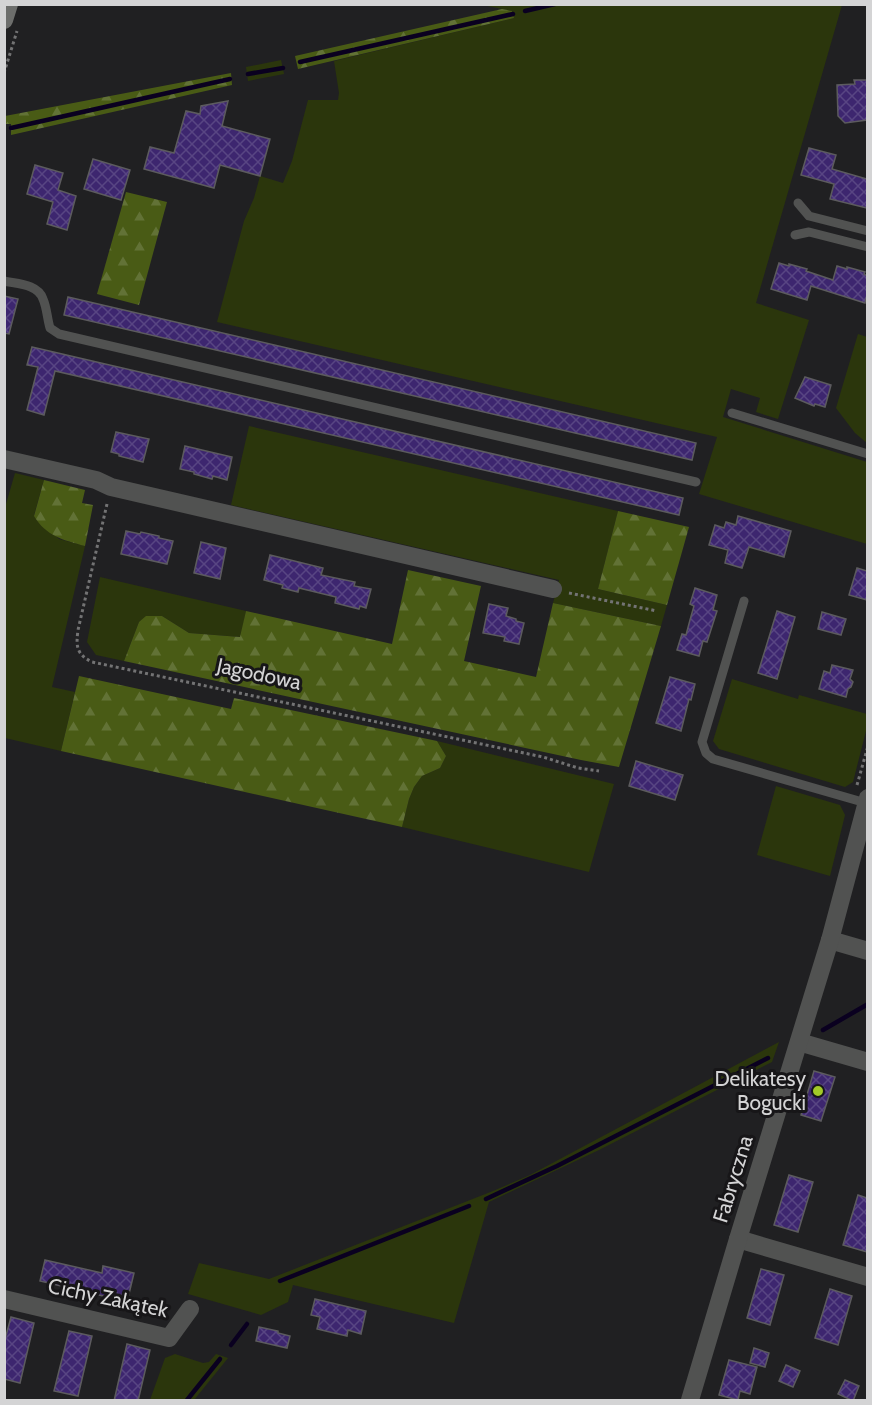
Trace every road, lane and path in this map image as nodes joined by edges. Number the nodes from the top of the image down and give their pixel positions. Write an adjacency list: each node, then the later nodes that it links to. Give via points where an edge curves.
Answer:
1 (9, 4): 2 (main road)
2 (12, 23): 3 (path)
3 (4, 73)
4 (798, 203): 5 (lane, via 809,216)
5 (867, 231)
6 (795, 235): 7 (lane, via 809,232)
7 (867, 247)
8 (4, 280): 12 (lane, via 39,291 50,328 59,334)
9 (732, 413): 10 (lane)
10 (867, 454)
11 (4, 459): 13 (street)
12 (696, 482)
13 (111, 487): 14 (street); 17 (path, Jagodowa, via 76,642 84,658)
14 (553, 590): 16 (path)
15 (744, 601): 18 (lane, via 702,742 706,753 713,759)
16 (657, 611)
17 (599, 771)
18 (867, 801): 19 (street, Fabryczna)
19 (830, 940): 20 (street); 21 (street, Fabryczna)
20 (867, 951)
21 (799, 1042): 22 (street); 23 (street, Fabryczna)
22 (867, 1062)
23 (738, 1239): 24 (street); 27 (street, Fabryczna)
24 (867, 1277)
25 (4, 1299): 26 (street, Cichy Zakątek, via 169,1338)
26 (190, 1310)
27 (690, 1401)

